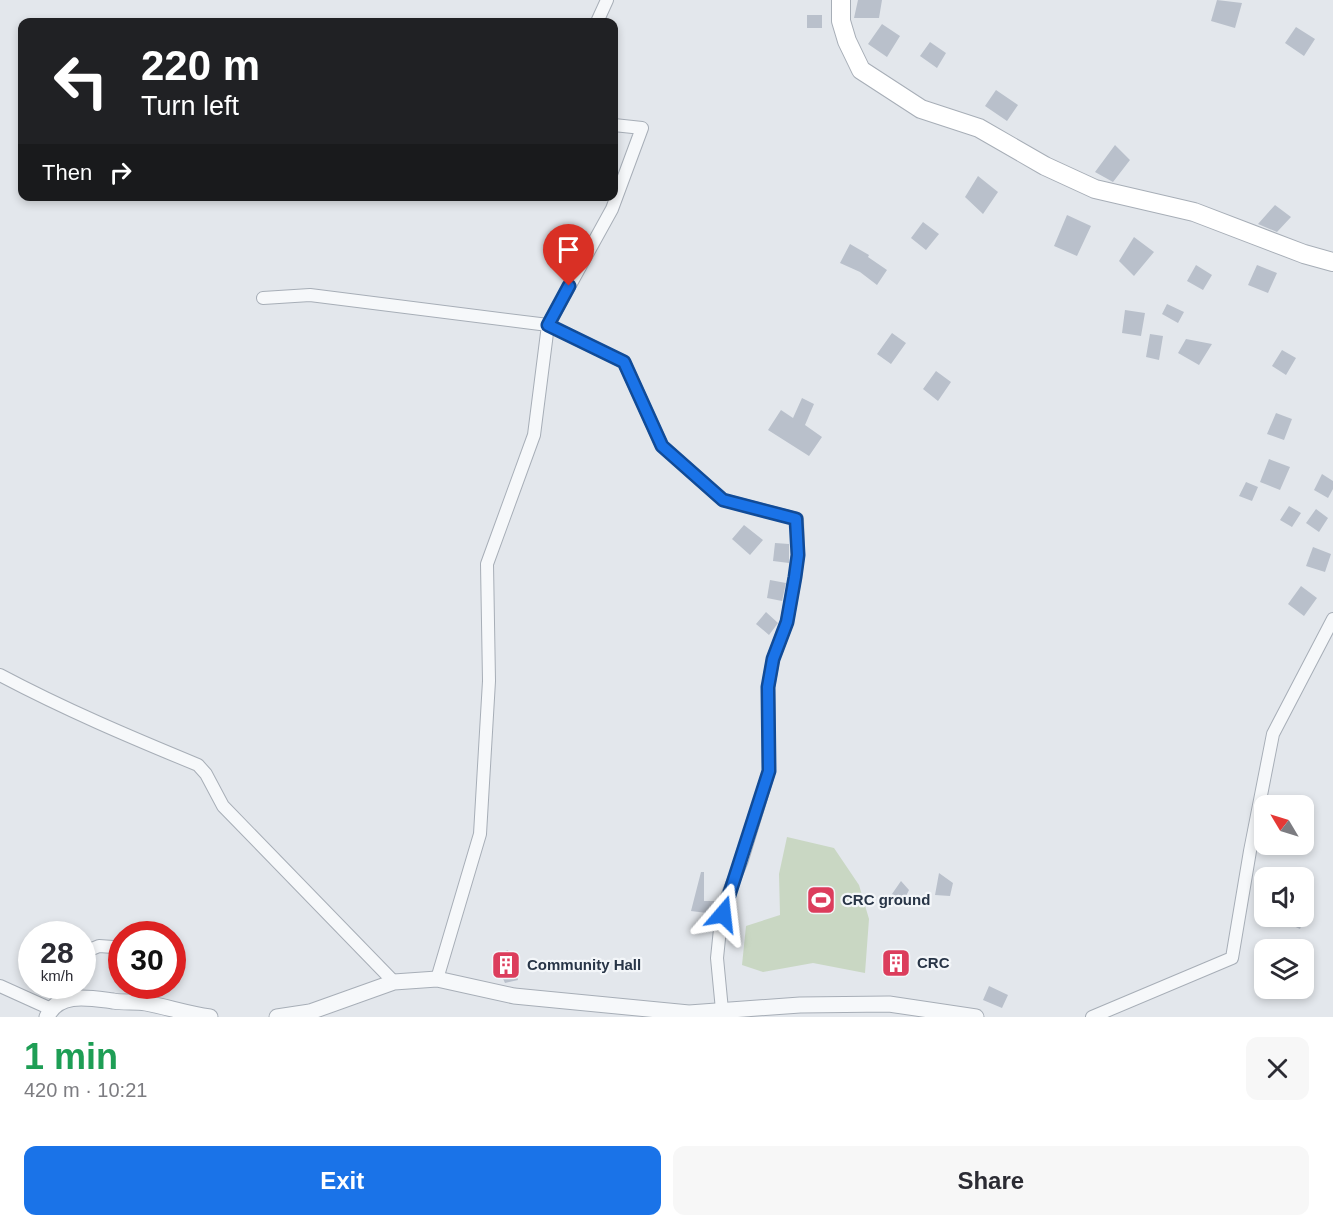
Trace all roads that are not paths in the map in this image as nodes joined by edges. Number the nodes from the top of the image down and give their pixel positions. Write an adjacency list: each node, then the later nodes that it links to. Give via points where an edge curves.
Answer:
1 (607, 0): 3 (street)
2 (841, 0): 7 (main road, via 846,41 861,70 921,109 979,128 1095,189 1194,212)
3 (599, 18)
4 (618, 125): 5 (street, via 642,128)
5 (618, 193)
6 (615, 201): 9 (street)
7 (1333, 262)
8 (263, 298): 9 (street, via 310,295)
9 (548, 325): 12 (street, via 534,435 488,564 489,681 480,834); 17 (street, via 624,362 662,446 723,500 796,519 795,577 768,687 769,771 726,899 720,929 717,958)
10 (1333, 619): 22 (street, via 1273,734 1232,958)
11 (0, 675): 13 (street, via 198,765 224,806)
12 (437, 979): 13 (street); 17 (street, via 514,996 583,1004 689,1013)
13 (394, 982): 20 (street, via 310,1012)
14 (0, 986): 18 (street)
15 (96, 998): 19 (street, via 143,1002)
16 (60, 999): 18 (street)
17 (722, 1010): 21 (street, via 889,1004)
18 (49, 1013)
19 (210, 1017)
20 (277, 1017)
21 (976, 1017)
22 (1092, 1017)

